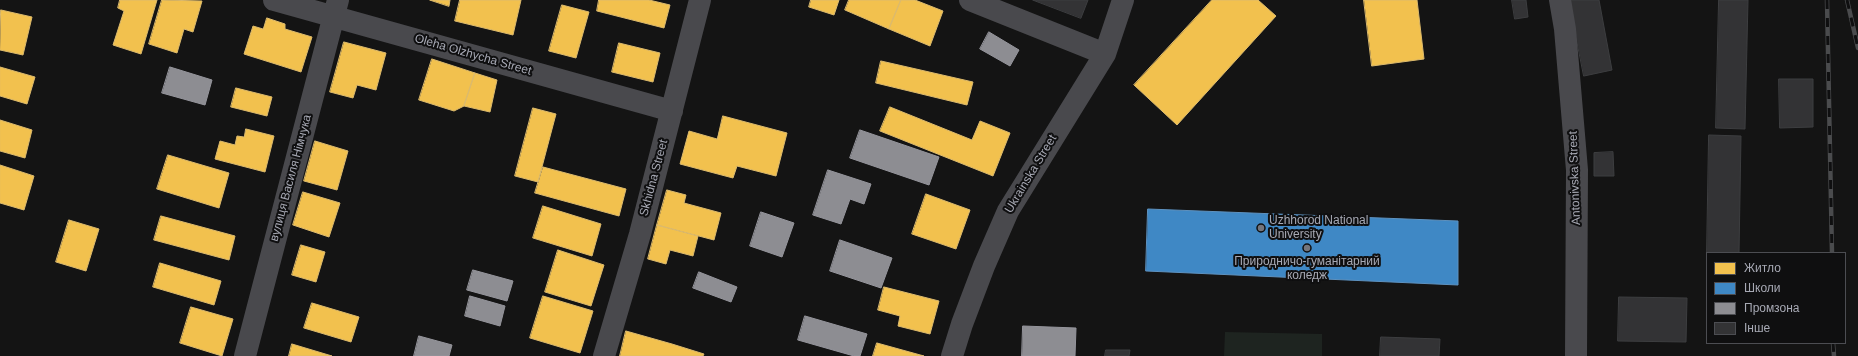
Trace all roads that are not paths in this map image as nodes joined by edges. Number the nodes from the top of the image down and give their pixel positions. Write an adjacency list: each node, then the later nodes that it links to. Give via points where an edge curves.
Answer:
1 (274, 0): 6 (street, Oleha Olzhycha Street)
2 (700, 0): 8 (street, Skhidna Street)
3 (970, 0): 7 (street)
4 (1123, 0): 7 (street, Ukrainska Street)
5 (1560, 0): 12 (street, Antonivska Street, via 1565,29 1577,170)
6 (336, 8): 8 (street, Oleha Olzhycha Street); 9 (street, вулиця Василя Німчука)
7 (1105, 54): 11 (street, Ukrainska Street, via 1008,212 984,266)
8 (672, 111): 10 (street, Skhidna Street, via 640,234)
9 (245, 356)
10 (604, 356)
11 (952, 356)
12 (1576, 356)

